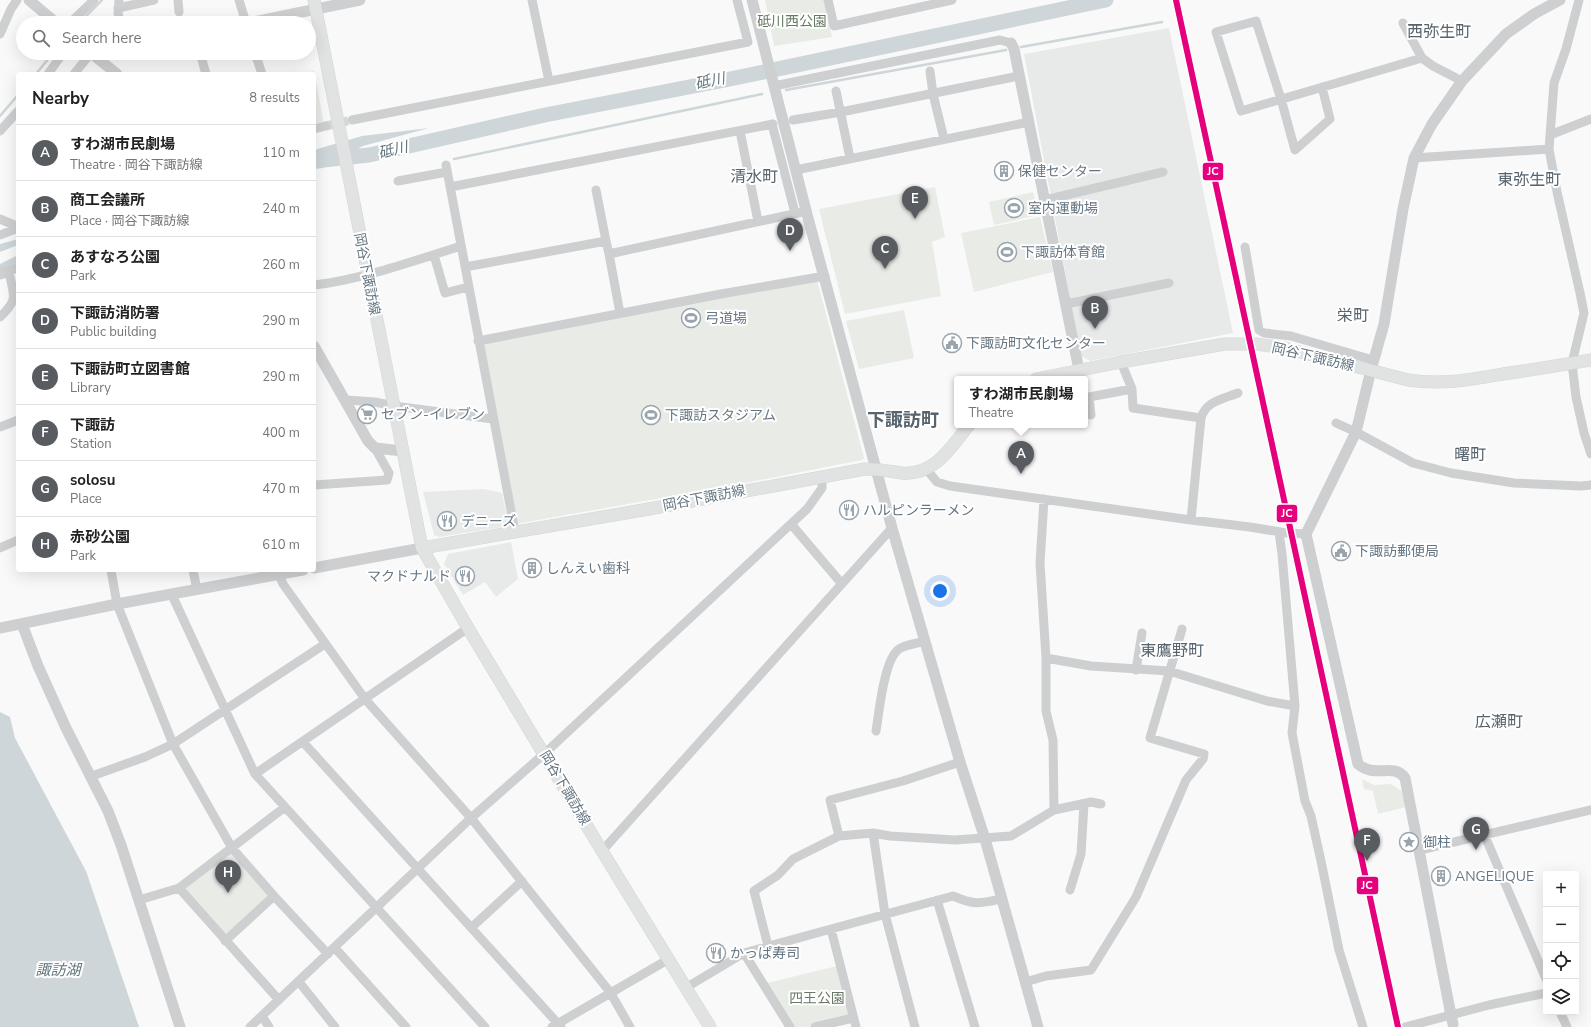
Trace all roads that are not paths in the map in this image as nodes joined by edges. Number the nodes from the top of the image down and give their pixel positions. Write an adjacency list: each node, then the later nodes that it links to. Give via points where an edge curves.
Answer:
1 (17, 0): 24 (street, via 10,9)
2 (29, 0): 18 (street)
3 (94, 0): 19 (street)
4 (154, 0): 15 (street)
5 (178, 0): 17 (street)
6 (239, 0): 21 (street)
7 (360, 0): 16 (street)
8 (532, 0): 40 (street)
9 (737, 0): 40 (street, via 748,42)
10 (752, 0): 41 (street)
11 (828, 0): 12 (street, via 834,26)
12 (952, 0)
13 (1560, 0): 39 (street, via 1534,14 1506,34)
14 (1579, 0): 56 (street, via 1554,83)
15 (118, 4): 20 (street)
16 (315, 4): 22 (street); 81 (main road, 岡谷下諏訪線)
17 (179, 12)
18 (48, 16)
19 (77, 16)
20 (119, 16)
21 (245, 16)
22 (272, 16)
23 (1403, 23): 26 (street)
24 (0, 34)
25 (1011, 43): 38 (street); 41 (street, via 1000,40)
26 (1422, 58): 39 (street); 42 (street)
27 (58, 60): 33 (street)
28 (89, 60): 34 (street)
29 (102, 60): 35 (street)
30 (202, 60): 36 (street)
31 (257, 60): 37 (street)
32 (930, 71): 44 (street)
33 (49, 72)
34 (76, 72)
35 (115, 72)
36 (205, 72)
37 (261, 72)
38 (1019, 76): 44 (street); 51 (street)
39 (1462, 81): 60 (street, via 1432,124)
40 (549, 82): 49 (street)
41 (773, 84): 61 (street)
42 (1322, 87): 45 (street); 45 (street, via 1330,119 1295,150)
43 (836, 91): 46 (street)
44 (933, 94): 46 (street); 57 (street)
45 (1281, 100): 45 (street, via 1241,112 1216,32 1256,21)
46 (841, 112): 50 (street); 59 (street)
47 (16, 113): 55 (street)
48 (1591, 119): 56 (street)
49 (352, 120)
50 (793, 120)
51 (1029, 122): 57 (street); 66 (street)
52 (326, 126): 53 (street)
53 (316, 128)
54 (740, 130): 64 (street); 68 (street, via 772,124); 70 (street)
55 (0, 131)
56 (1550, 135): 58 (street)
57 (944, 139): 59 (street)
58 (1550, 150): 60 (street); 94 (street, via 1584,313)
59 (850, 158): 61 (street)
60 (1414, 158): 95 (street, via 1384,324)
61 (796, 170): 67 (street)
62 (1163, 172): 66 (street)
63 (398, 181): 64 (street, via 446,168)
64 (450, 187): 75 (street)
65 (596, 190): 74 (street)
66 (1045, 200): 86 (street)
67 (807, 211): 68 (street); 82 (street)
68 (795, 213): 70 (street)
69 (0, 219): 71 (street)
70 (758, 221): 77 (street)
71 (16, 228)
72 (16, 229): 73 (street)
73 (0, 235)
74 (606, 241): 77 (street); 79 (street)
75 (461, 246): 78 (street); 79 (street)
76 (1245, 247): 95 (street, via 1259,330 1291,336)
77 (609, 254): 88 (street)
78 (434, 255): 81 (street); 85 (street, via 445,293)
79 (465, 267): 85 (street)
80 (9, 271): 87 (street)
81 (367, 275): 84 (street); 101 (main road, 岡谷下諏訪線)
82 (825, 276): 88 (street); 113 (street)
83 (1169, 283): 86 (street)
84 (316, 285)
85 (468, 287): 90 (street)
86 (1066, 304): 96 (street)
87 (15, 308): 89 (street)
88 (620, 313): 90 (street)
89 (0, 317)
90 (478, 341): 104 (street)
91 (316, 349): 100 (street)
92 (1591, 360): 94 (main road, 岡谷下諏訪線)
93 (1121, 362): 95 (main road, 岡谷下諏訪線, via 1225,344 1256,344); 96 (main road, 岡谷下諏訪線); 98 (street)
94 (1572, 363): 95 (main road, 岡谷下諏訪線, via 1446,383 1408,380); 112 (street, via 1576,397)
95 (1372, 365): 109 (street)
96 (1080, 370): 97 (main road, 岡谷下諏訪線)
97 (1051, 376)
98 (1132, 389): 102 (street, via 1089,397); 103 (street, via 1133,408)
99 (1238, 393): 103 (street, via 1208,405)
100 (346, 400): 101 (street); 110 (street, via 368,441)
101 (394, 406): 104 (street); 111 (main road, 岡谷下諏訪線)
102 (1091, 415)
103 (1201, 418): 119 (street)
104 (494, 419): 122 (street)
105 (16, 421): 107 (street)
106 (1336, 423): 109 (street)
107 (0, 427)
108 (967, 428): 114 (main road, 岡谷下諏訪線, via 940,460)
109 (1356, 432): 117 (street, via 1413,463 1451,473 1514,482); 124 (street)
110 (375, 448): 111 (street); 116 (street, via 389,473 387,480)
111 (403, 451): 127 (main road, 岡谷下諏訪線)
112 (1591, 454)
113 (876, 469): 114 (main road, 岡谷下諏訪線, via 902,473); 115 (main road, 岡谷下諏訪線); 121 (street)
114 (926, 469): 118 (street, via 937,482 950,486)
115 (822, 476): 120 (street, via 822,488 807,509); 122 (main road, 岡谷下諏訪線)
116 (316, 485)
117 (1591, 485)
118 (1044, 499): 119 (street); 143 (street, via 1040,563)
119 (1191, 520): 123 (street)
120 (791, 524): 132 (street); 152 (street)
121 (892, 528): 132 (street); 141 (street)
122 (515, 532): 127 (main road, 岡谷下諏訪線)
123 (1279, 532): 124 (street); 147 (street)
124 (1306, 534): 168 (street, via 1358,764 1371,771 1396,770 1402,773)
125 (16, 541): 126 (street)
126 (0, 548)
127 (422, 548): 128 (street); 138 (main road, 岡谷下諏訪線)
128 (316, 568)
129 (111, 572): 135 (street)
130 (193, 572): 133 (street)
131 (283, 573): 133 (street); 142 (street, via 283,584)
132 (842, 584): 167 (street)
133 (197, 590): 134 (street)
134 (172, 595): 135 (street); 148 (street)
135 (117, 604): 136 (street); 151 (street)
136 (22, 624): 137 (street); 155 (street, via 66,728)
137 (0, 628)
138 (468, 628): 146 (street); 152 (main road, 岡谷下諏訪線)
139 (1182, 629): 145 (street)
140 (1142, 632): 144 (street)
141 (925, 641): 149 (street, via 898,649 890,660); 153 (street)
142 (326, 644): 146 (street); 148 (street)
143 (1046, 658): 144 (street); 159 (street, via 1046,711 1052,740)
144 (1136, 670): 145 (street)
145 (1168, 671): 147 (street, via 1267,701); 188 (street, via 1150,738 1204,754 1203,759 1186,780 1136,898 1091,970 1046,976)
146 (365, 699): 150 (street); 161 (street)
147 (1295, 706): 212 (street, via 1292,733 1305,801 1311,816 1339,950)
148 (225, 709): 151 (street); 154 (street)
149 (876, 731)
150 (303, 742): 154 (street); 169 (street)
151 (173, 744): 155 (street); 166 (street)
152 (544, 754): 161 (street); 167 (main road, 岡谷下諏訪線)
153 (960, 762): 164 (street, via 830,800); 165 (street)
154 (255, 774): 158 (street)
155 (92, 776): 175 (street, via 119,838)
156 (1084, 804): 157 (street); 159 (street); 172 (street, via 1081,854)
157 (1101, 804)
158 (285, 807): 166 (street); 177 (street)
159 (1054, 810): 165 (street, via 1011,836)
160 (1591, 810): 163 (street)
161 (471, 818): 169 (street); 170 (street)
162 (873, 833): 164 (street); 165 (street, via 955,840); 178 (street)
163 (1484, 834): 168 (street); 186 (street)
164 (839, 836): 182 (street, via 793,859 778,875 754,891)
165 (985, 839): 174 (street)
166 (232, 848): 171 (street); 173 (street)
167 (602, 850): 185 (main road, 岡谷下諏訪線)
168 (1420, 850): 197 (street, bridge)
169 (418, 869): 177 (street); 179 (street)
170 (522, 881): 179 (street); 190 (street)
171 (179, 888): 175 (street); 181 (street)
172 (1070, 890)
173 (274, 896): 181 (street); 183 (street)
174 (1001, 899): 176 (street, via 981,904 953,896); 188 (street)
175 (139, 900): 198 (street)
176 (937, 900): 178 (street); 210 (street)
177 (377, 908): 183 (street); 203 (street)
178 (885, 914): 180 (street); 209 (street)
179 (472, 927): 196 (street)
180 (832, 929): 182 (street); 195 (street)
181 (225, 941): 192 (street)
182 (768, 946): 184 (street)
183 (331, 951): 187 (street); 202 (street)
184 (744, 953): 189 (street); 206 (street)
185 (669, 959): 189 (main road, 岡谷下諏訪線); 190 (street)
186 (1543, 972)
187 (299, 982): 192 (street); 201 (street)
188 (1025, 982): 211 (street)
189 (687, 987): 205 (main road, 岡谷下諏訪線)
190 (610, 992): 196 (street); 204 (street)
191 (1543, 994): 213 (street)
192 (279, 1000): 194 (street)
193 (1561, 1015): 214 (street)
194 (262, 1016): 199 (street); 200 (street)
195 (853, 1018): 207 (street); 208 (street)
196 (558, 1026)
197 (1454, 1026)
198 (180, 1027)
199 (250, 1027)
200 (269, 1027)
201 (335, 1027)
202 (406, 1027)
203 (485, 1027)
204 (630, 1027)
205 (710, 1027)
206 (790, 1027)
207 (815, 1027)
208 (856, 1027)
209 (915, 1027)
210 (975, 1027)
211 (1038, 1027)
212 (1363, 1027)
213 (1405, 1027)
214 (1567, 1027)

